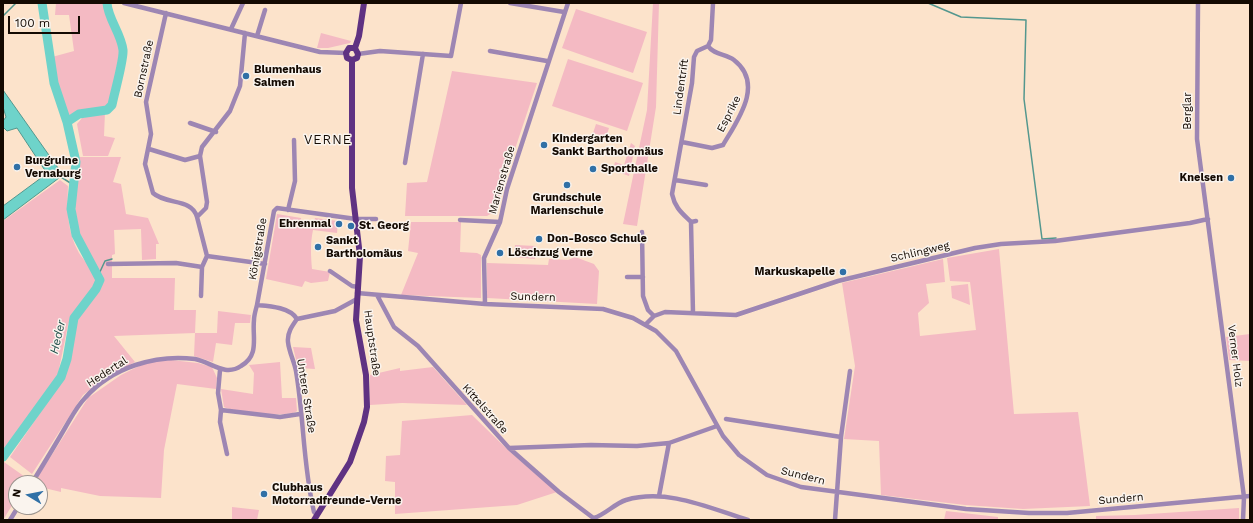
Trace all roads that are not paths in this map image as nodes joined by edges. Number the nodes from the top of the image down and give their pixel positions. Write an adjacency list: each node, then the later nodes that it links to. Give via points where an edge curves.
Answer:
1 (124, 3): 11 (street)
2 (243, 3): 12 (street)
3 (364, 3): 16 (main road, via 359,36)
4 (462, 3): 20 (street, via 451,56)
5 (510, 3): 10 (street)
6 (568, 3): 10 (street, Marienstraße)
7 (713, 3): 15 (street, via 711,40)
8 (1198, 3): 36 (street, Berglar, via 1197,139)
9 (266, 10): 14 (street)
10 (564, 12): 22 (street, Marienstraße)
11 (166, 13): 12 (street); 27 (street, Bornstraße, via 146,102 151,134)
12 (231, 29): 13 (street)
13 (245, 33): 14 (street); 24 (street, via 240,86 230,111)
14 (257, 36): 18 (street, via 320,52)
15 (708, 46): 26 (street, Lindentrift, via 697,52 694,57); 26 (street, Esprike, via 711,51 734,60 742,69 748,80 747,102 723,145 712,148)
16 (354, 48): 18 (main road, via 349,48); 19 (main road)
17 (490, 51): 22 (street)
18 (346, 53): 21 (main road, via 347,58)
19 (358, 54): 20 (street, via 380,51); 21 (main road, via 357,58)
20 (423, 54): 29 (street)
21 (352, 60): 34 (main road, Hauptstraße, via 352,188)
22 (548, 61): 39 (street, Marienstraße, via 507,189)
23 (190, 123): 24 (street)
24 (216, 132): 28 (street, via 202,147)
25 (294, 140): 32 (street, via 295,181)
26 (682, 142): 30 (street, Lindentrift)
27 (149, 149): 28 (street, via 185,160); 33 (street, Bornstraße, via 146,164 153,193 167,201 190,205)
28 (200, 156): 33 (street, via 207,202 206,208)
29 (405, 162)
30 (675, 180): 31 (street); 40 (street, Lindentrift, via 672,194 674,203)
31 (706, 185)
32 (288, 210): 34 (street, Königstraße); 44 (street, Königstraße, via 277,208 274,211)
33 (197, 217): 42 (street)
34 (356, 219): 35 (street, Königstraße); 49 (main road, Hauptstraße, via 360,256)
35 (376, 219)
36 (1208, 219): 54 (street, Schlingweg, via 1055,241 975,248 838,281 736,315); 72 (street, Verner Holz)
37 (460, 220): 39 (street)
38 (696, 221): 40 (street)
39 (500, 222): 52 (street, Marienstraße, via 484,258)
40 (691, 222): 54 (street)
41 (642, 232): 48 (street)
42 (207, 256): 44 (street); 45 (street)
43 (108, 264): 45 (street, via 176,263)
44 (265, 264): 53 (street, Königstraße)
45 (202, 267): 51 (street)
46 (330, 271): 49 (street, via 352,286)
47 (627, 277): 48 (street)
48 (643, 277): 55 (street, via 645,305)
49 (357, 293): 50 (street, Sundern); 56 (street, via 335,311); 73 (main road, Hauptstraße, via 356,320 366,377 366,414 350,462)
50 (377, 295): 52 (street, Sundern); 66 (street, Kittelstraße, via 394,327 418,346)
51 (201, 296)
52 (485, 304): 57 (street, Sundern, via 602,309 620,313)
53 (257, 305): 56 (street, via 290,312); 58 (street, via 253,353 240,367)
54 (694, 313): 55 (street, Schlingweg, via 665,312)
55 (654, 316): 57 (street)
56 (297, 319): 61 (street, Untere Straße, via 288,335 288,342 296,371)
57 (646, 324): 63 (street, Sundern, via 676,351)
58 (220, 370): 60 (street, via 218,393); 68 (street, Hedertal, via 199,360 155,358 137,363 120,372 85,398)
59 (850, 371): 64 (street)
60 (221, 410): 61 (street, via 280,416); 67 (street, via 220,422)
61 (300, 414): 73 (street, Untere Straße, via 307,484)
62 (726, 419): 64 (street)
63 (717, 426): 65 (street); 69 (street, Sundern, via 739,455 767,475 801,487)
64 (841, 437): 69 (street)
65 (669, 443): 66 (street); 70 (street)
66 (509, 448): 74 (street, Kittelstraße, via 559,492)
67 (227, 454)
68 (37, 475)
69 (836, 493): 72 (street, Sundern, via 852,493 966,510 1029,514); 76 (street)
70 (659, 496): 74 (street, via 626,500); 75 (street, via 678,498)
71 (1250, 496): 72 (street, Sundern)
72 (1244, 497): 77 (street, Verner Holz)
73 (316, 517)
74 (595, 519)
75 (748, 520)
76 (835, 520)
77 (1243, 520)

